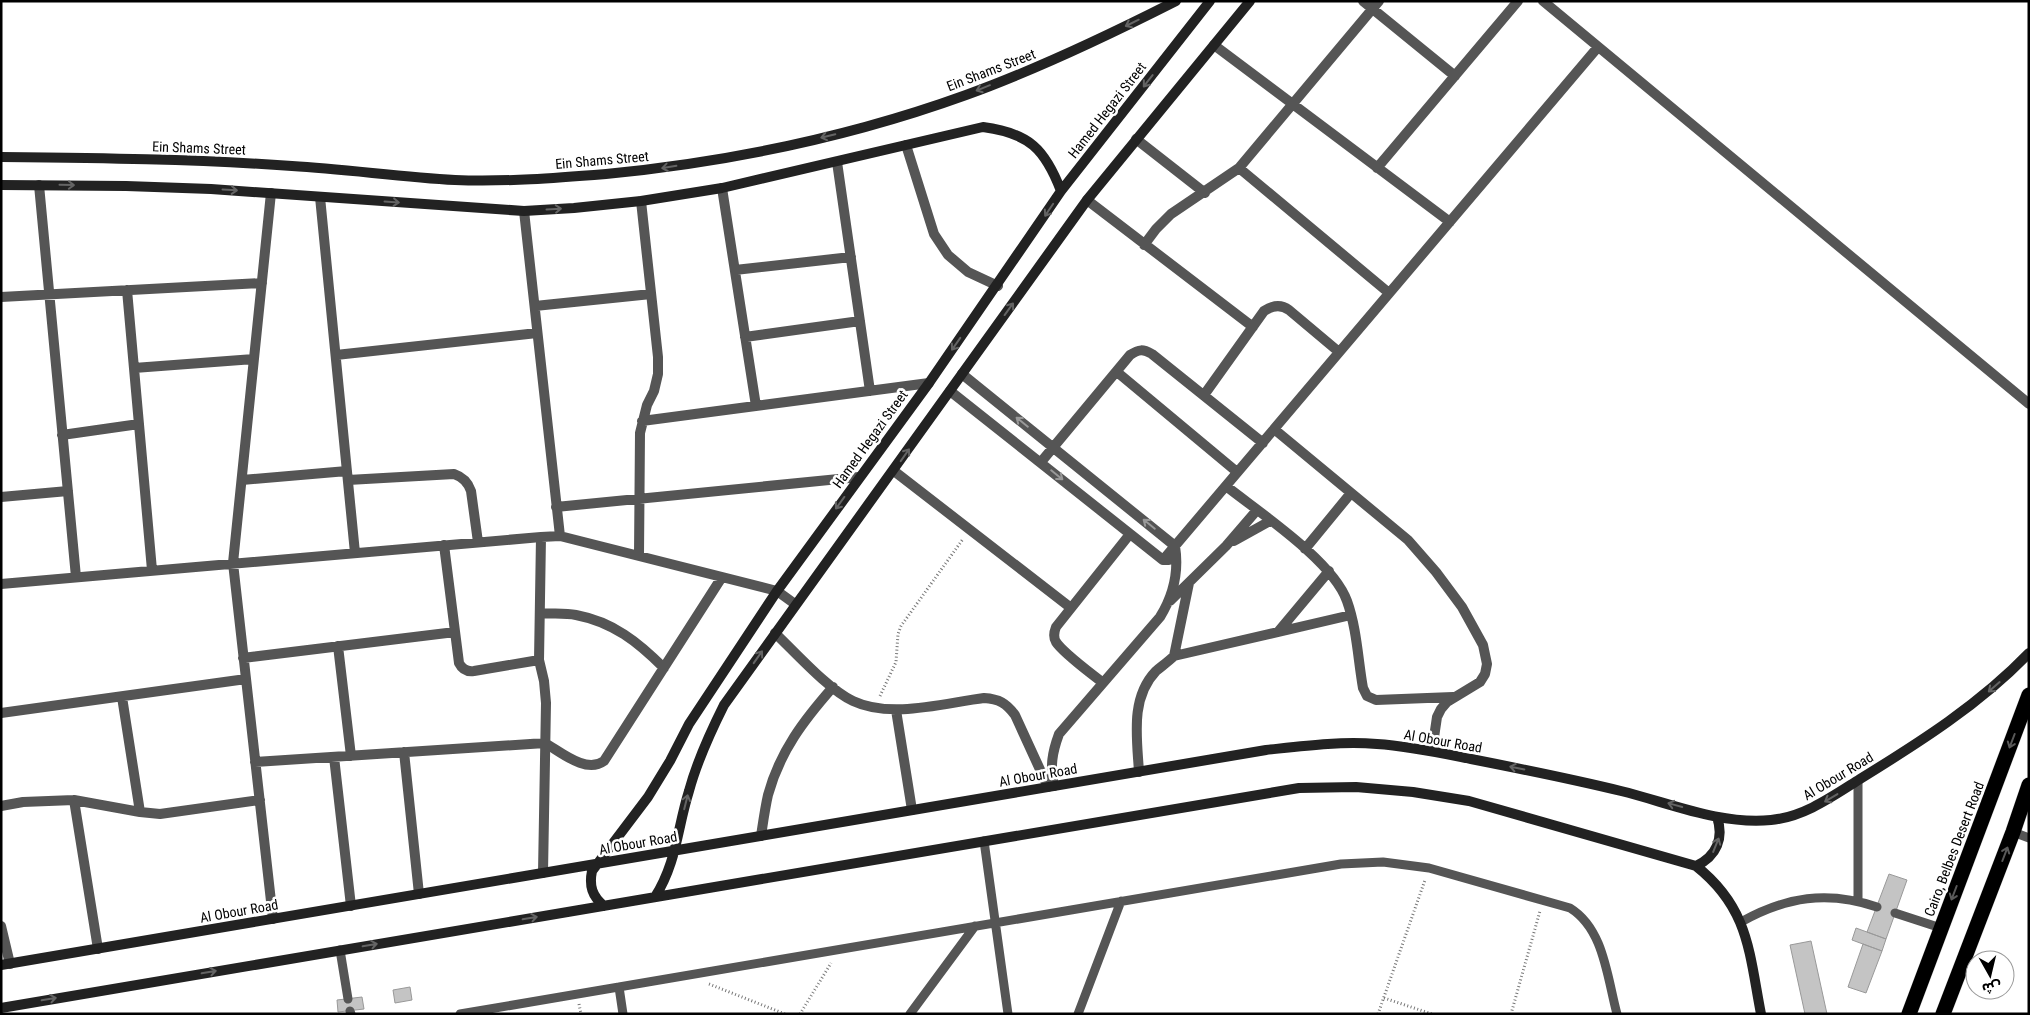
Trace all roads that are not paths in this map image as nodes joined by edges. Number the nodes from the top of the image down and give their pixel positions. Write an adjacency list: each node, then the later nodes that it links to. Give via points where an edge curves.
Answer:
1 (1176, 1): 14 (street, Ein Shams Street, one-way to 14, via 1061,57 965,96 839,134 765,151 663,168 560,178 456,180 281,165)
2 (1210, 1): 21 (street, Hamed Hegazi Street, one-way to 21)
3 (1250, 1): 8 (street)
4 (1363, 1): 7 (street)
5 (1518, 1): 10 (street)
6 (1543, 1): 9 (street)
7 (1376, 5): 10 (street); 11 (street)
8 (1214, 45): 11 (street); 12 (street)
9 (1598, 47): 28 (street); 54 (street)
10 (1455, 76): 17 (street)
11 (1292, 105): 16 (street); 17 (street)
12 (1136, 139): 23 (street); 25 (street)
13 (906, 145): 15 (street); 21 (street, via 983,127 1004,130 1024,138 1040,152 1053,169); 33 (street, via 934,234 948,255 968,272)
14 (1, 157)
15 (837, 162): 20 (street); 30 (street)
16 (1239, 168): 23 (street); 37 (street)
17 (1377, 168): 28 (street)
18 (1, 185): 19 (street)
19 (39, 185): 22 (street, one-way to 22); 35 (street)
20 (722, 188): 26 (street); 31 (street)
21 (1061, 191): 33 (street, Hamed Hegazi Street, one-way to 33)
22 (271, 193): 24 (street); 32 (street)
23 (1205, 193): 29 (street, via 1171,214)
24 (320, 197): 27 (street, one-way to 27); 45 (street)
25 (1088, 200): 29 (street); 49 (street, one-way to 25)
26 (641, 201): 27 (street, one-way to 26); 36 (street)
27 (524, 211): 39 (street)
28 (1450, 222): 37 (street)
29 (1144, 245): 41 (street)
30 (851, 256): 31 (street); 40 (street)
31 (735, 270): 43 (street)
32 (262, 283): 34 (street); 46 (street)
33 (998, 286): 50 (street, Hamed Hegazi Street, one-way to 50)
34 (127, 290): 35 (street); 47 (street)
35 (49, 294): 38 (street); 59 (street)
36 (651, 294): 39 (street); 56 (street, via 658,374)
37 (1389, 294): 44 (street)
38 (1, 297)
39 (535, 306): 42 (street)
40 (860, 321): 43 (street); 51 (street)
41 (1253, 327): 44 (street, via 1269,308 1285,307); 53 (street)
42 (538, 333): 45 (street); 73 (street)
43 (745, 337): 55 (street)
44 (1339, 352): 58 (street)
45 (336, 355): 65 (street)
46 (254, 359): 47 (street); 67 (street)
47 (134, 368): 57 (street)
48 (1117, 372): 53 (street, via 1130,355 1145,350); 61 (street); 64 (street)
49 (962, 374): 52 (street); 61 (street, one-way to 49)
50 (928, 383): 51 (street); 66 (street, Hamed Hegazi Street)
51 (870, 391): 55 (street)
52 (950, 391): 62 (street); 63 (street, one-way to 52)
53 (1204, 395): 60 (street)
54 (2029, 404)
55 (756, 406): 56 (street)
56 (642, 421): 72 (street)
57 (139, 424): 59 (street); 89 (street)
58 (1274, 429): 60 (street); 70 (street)
59 (62, 435): 69 (street)
60 (1263, 442): 64 (street)
61 (1054, 447): 62 (street); 81 (street, one-way to 61)
62 (1042, 462): 76 (street, one-way to 76)
63 (894, 471): 97 (street); 98 (street)
64 (1237, 472): 68 (street)
65 (347, 475): 67 (street); 79 (street, via 460,476 471,491); 84 (street)
66 (859, 477): 72 (street); 95 (street, Hamed Hegazi Street, one-way to 95)
67 (242, 480): 88 (street)
68 (1226, 486): 74 (street); 81 (street)
69 (68, 491): 71 (street); 91 (street)
70 (1351, 493): 83 (street); 115 (street, via 1408,540 1431,566 1484,645 1487,664 1480,682)
71 (1, 498)
72 (639, 499): 73 (street); 85 (street)
73 (556, 507): 78 (street)
74 (1257, 510): 75 (street); 82 (street)
75 (1270, 521): 82 (street); 83 (street)
76 (1130, 534): 86 (street); 98 (street)
77 (541, 536): 78 (street); 79 (street); 99 (street)
78 (560, 536): 85 (street)
79 (478, 542): 80 (street)
80 (444, 545): 84 (street); 101 (street)
81 (1175, 546): 86 (street); 87 (street)
82 (1226, 546): 93 (street)
83 (1305, 548): 90 (street)
84 (355, 553): 88 (street)
85 (639, 556): 92 (street)
86 (1163, 560): 87 (street)
87 (1177, 560): 96 (street)
88 (233, 564): 89 (street); 107 (street)
89 (152, 570): 91 (street)
90 (1329, 571): 100 (street, via 1340,585); 102 (street)
91 (76, 577): 94 (street)
92 (722, 577): 95 (street); 109 (street)
93 (1189, 583): 96 (street); 106 (street)
94 (1, 584)
95 (777, 591): 97 (street); 139 (street, Hamed Hegazi Street, via 690,724 648,797)
96 (1169, 602): 111 (street)
97 (796, 604): 103 (street)
98 (1071, 608): 111 (street, via 1056,627 1056,641)
99 (541, 613): 108 (street); 109 (street, via 576,615 610,626 639,644)
100 (1352, 615): 102 (street); 115 (street, via 1367,696 1376,700)
101 (455, 632): 104 (street); 108 (street, via 459,663 470,672)
102 (1278, 632): 106 (street)
103 (775, 633): 112 (street); 138 (street, one-way to 103, via 689,790 710,732 724,705)
104 (338, 646): 107 (street); 121 (street)
105 (2029, 653): 125 (street, Al Obour Road, one-way to 125, via 1978,700)
106 (1174, 656): 124 (street, via 1155,672 1142,694 1136,718)
107 (243, 658): 110 (street)
108 (539, 660): 118 (street, via 546,703)
109 (664, 668): 118 (street, via 600,764 584,765)
110 (246, 679): 114 (street); 123 (street)
111 (1103, 683): 127 (street, via 1060,734 1053,750)
112 (833, 687): 116 (street, via 852,700 873,708); 135 (street, via 805,718 783,755 768,795)
113 (2029, 695): 155 (highway, Cairo, Belbes Desert Road, one-way to 155)
114 (122, 697): 117 (street); 132 (street)
115 (1454, 698): 120 (street, via 1446,702 1437,717)
116 (896, 710): 127 (street, via 997,699 1008,705 1015,715); 131 (street)
117 (1, 713)
118 (545, 743): 119 (street); 141 (street)
119 (404, 752): 121 (street); 142 (street)
120 (1432, 752): 124 (street, Al Obour Road, via 1377,744 1321,744); 133 (street, Al Obour Road, one-way to 120, via 1604,787)
121 (351, 756): 122 (street)
122 (334, 757): 123 (street); 146 (street)
123 (255, 762): 129 (street)
124 (1138, 772): 127 (street, Al Obour Road)
125 (1858, 781): 133 (street, Al Obour Road, one-way to 133, via 1800,814 1744,821); 144 (lane)
126 (2029, 785): 134 (highway)
127 (1051, 787): 131 (street, Al Obour Road)
128 (74, 800): 130 (street); 132 (street); 156 (street)
129 (260, 800): 132 (street, via 160,814); 150 (street)
130 (1, 806)
131 (912, 810): 135 (street, Al Obour Road)
132 (140, 812)
133 (1717, 816): 140 (street, one-way to 133, via 1718,846 1720,826)
134 (2013, 832): 136 (lane); 170 (highway, one-way to 134)
135 (761, 836): 138 (street, Al Obour Road)
136 (2029, 838)
137 (984, 841): 140 (street, via 1299,788 1356,787 1469,801); 143 (street); 152 (lane)
138 (676, 851): 139 (street, Al Obour Road); 143 (street)
139 (597, 864): 141 (street, Al Obour Road); 147 (street, Hamed Hegazi Street, via 592,871 591,887)
140 (1696, 866): 151 (street, via 1723,891)
141 (543, 873): 142 (street, Al Obour Road)
142 (419, 894): 146 (street, Al Obour Road)
143 (655, 897): 147 (street)
144 (1858, 900): 148 (lane); 151 (lane, via 1831,897 1793,900)
145 (1121, 901): 152 (lane); 166 (lane); 167 (lane, via 1341,864 1383,862 1429,868 1570,908 1590,925 1598,942)
146 (351, 906): 150 (street, Al Obour Road)
147 (604, 906): 157 (street, one-way to 147)
148 (1877, 906)
149 (1896, 913): 155 (lane)
150 (273, 919): 156 (street, Al Obour Road)
151 (1741, 922): 168 (street)
152 (994, 923): 154 (lane); 165 (lane)
153 (1, 926): 158 (street)
154 (975, 926): 159 (lane); 164 (lane)
155 (1941, 928): 169 (highway, Cairo, Belbes Desert Road)
156 (98, 949): 158 (street, Al Obour Road)
157 (340, 950): 160 (lane); 161 (street, one-way to 157)
158 (6, 964)
159 (618, 987): 162 (lane); 163 (lane)
160 (348, 999)
161 (1, 1008)
162 (460, 1014)
163 (623, 1014)
164 (910, 1014)
165 (1008, 1014)
166 (1078, 1014)
167 (1617, 1014)
168 (1761, 1014)
169 (1909, 1014)
170 (1943, 1014)

